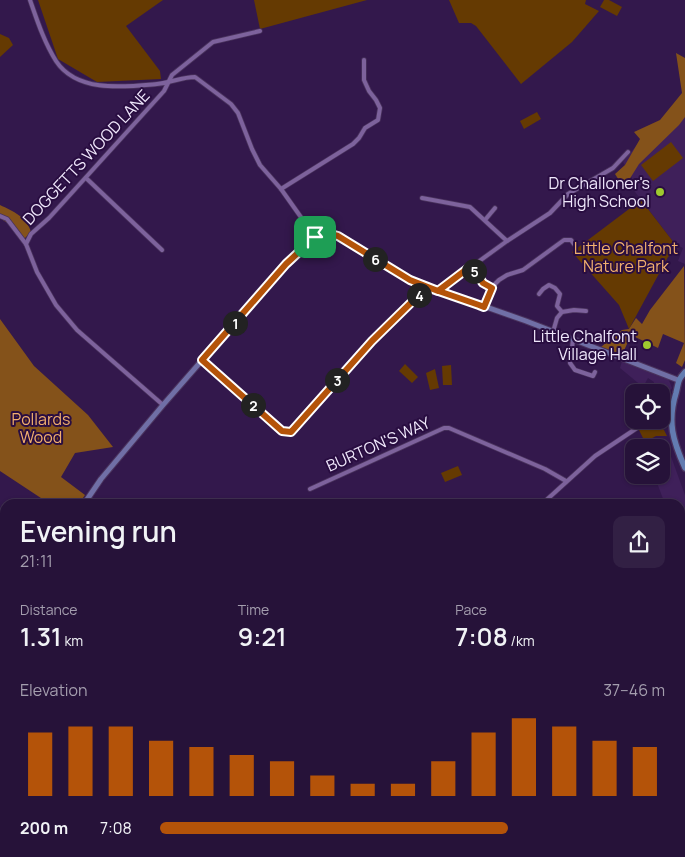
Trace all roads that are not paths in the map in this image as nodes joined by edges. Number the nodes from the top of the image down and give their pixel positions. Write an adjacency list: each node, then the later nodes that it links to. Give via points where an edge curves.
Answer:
1 (30, 0): 4 (street, via 42,34 57,62 74,76 108,86)
2 (260, 31): 4 (street, DOGGETTS WOOD LANE, via 213,42 172,75)
3 (364, 60): 7 (street, via 364,80 380,108 378,120 365,128 353,144)
4 (169, 82): 6 (street, DOGGETTS WOOD LANE); 7 (street, via 195,77 231,104 260,165)
5 (628, 152): 13 (street, via 613,168 568,194 550,213)
6 (86, 178): 14 (street, DOGGETTS WOOD LANE, via 31,234); 16 (street)
7 (281, 189): 12 (street)
8 (422, 198): 11 (street, via 470,207)
9 (495, 208): 11 (street)
10 (0, 216): 14 (street, via 7,219)
11 (485, 220): 13 (street)
12 (315, 237): 18 (main road, via 327,233 338,236); 27 (main road, via 286,264)
13 (507, 241): 17 (street)
14 (26, 244): 31 (street, DOGGETTS WOOD LANE, via 56,305 77,330)
15 (574, 244): 19 (street, via 571,240 564,240 523,270 499,280)
16 (162, 250)
17 (471, 266): 19 (street, via 483,283); 20 (street)
18 (427, 287): 20 (main road); 27 (street, via 372,341 291,432 282,431)
19 (492, 288): 22 (street)
20 (438, 291): 22 (main road)
21 (539, 294): 24 (street, via 549,285 555,288 560,294 557,306)
22 (484, 307): 25 (main road)
23 (586, 311): 24 (street)
24 (562, 312): 25 (street)
25 (553, 332): 26 (main road)
26 (573, 340): 29 (street, via 570,364 575,370); 30 (main road)
27 (202, 360): 31 (main road)
28 (685, 372): 30 (main road)
29 (594, 376)
30 (678, 380): 32 (main road)
31 (163, 405): 38 (main road)
32 (671, 415): 34 (main road, via 673,436)
33 (636, 429): 36 (street, via 595,456)
34 (683, 458): 35 (main road)
35 (685, 468)
36 (566, 481): 37 (street, BURTON'S WAY, via 444,428); 39 (street)
37 (310, 489)
38 (88, 499)
39 (547, 499)

